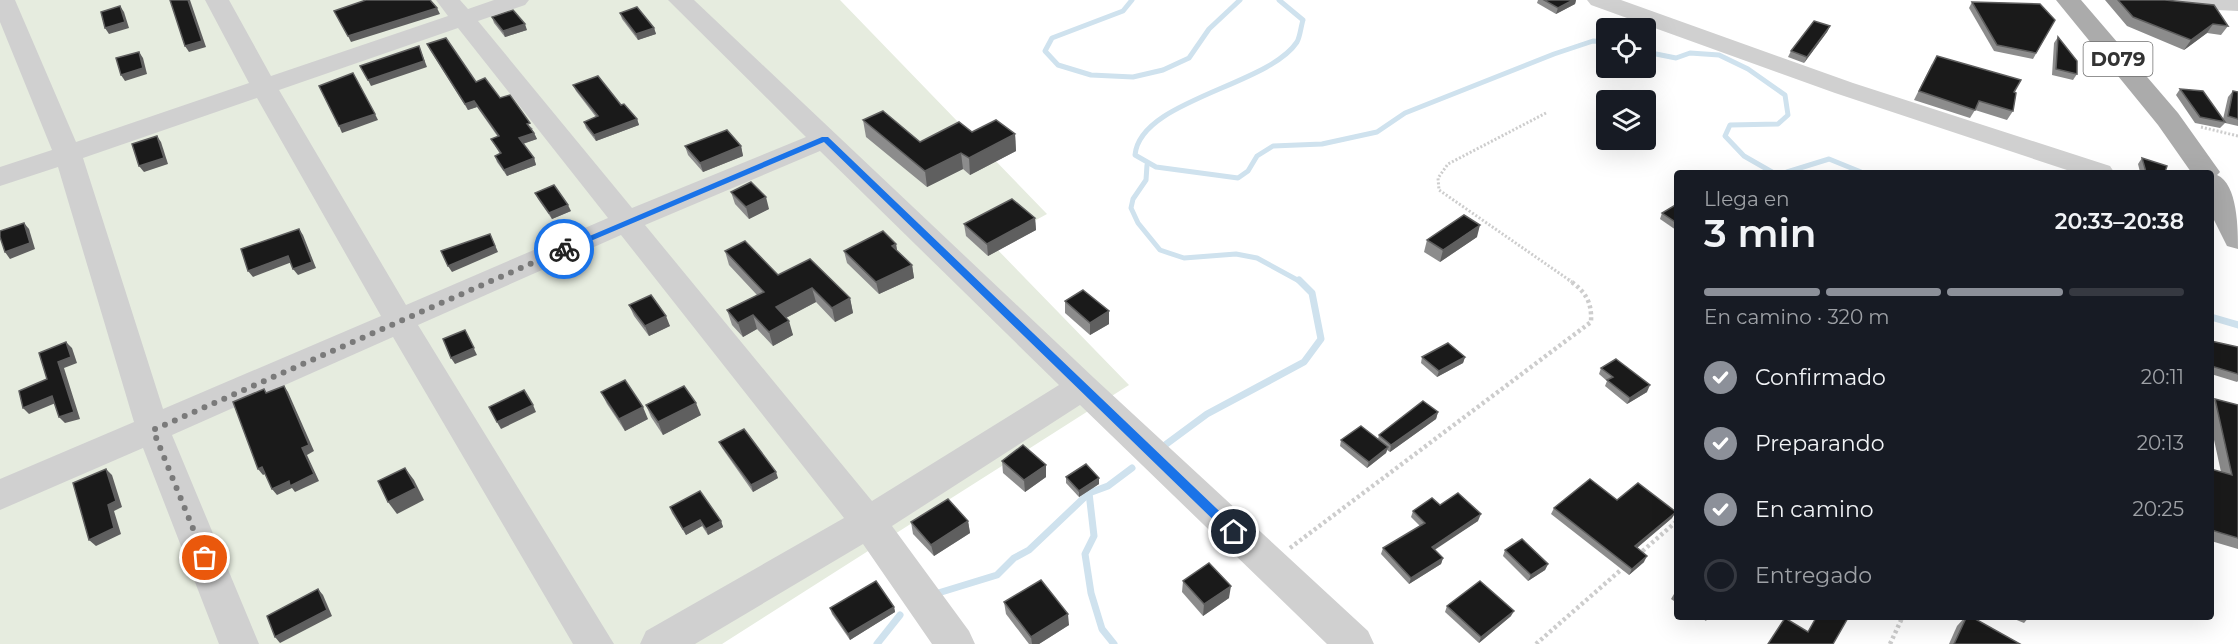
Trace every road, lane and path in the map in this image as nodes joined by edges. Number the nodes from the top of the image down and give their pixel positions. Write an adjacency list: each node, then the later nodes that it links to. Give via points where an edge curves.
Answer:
1 (3, 0): 13 (street)
2 (217, 0): 10 (street)
3 (517, 0): 9 (street)
4 (680, 0): 12 (street)
5 (1599, 0): 14 (street, via 1844,88)
6 (2068, 0): 15 (main road, D079, via 2168,119)
7 (2150, 0): 8 (street)
8 (2238, 4)
9 (455, 9): 10 (street); 18 (street)
10 (264, 87): 13 (street); 20 (street)
11 (1546, 113): 26 (path, via 1448,164 1438,178 1439,190 1582,289 1592,306 1591,322)
12 (825, 139): 18 (street); 21 (street)
13 (68, 155): 16 (street); 22 (street)
14 (2094, 170)
15 (2204, 170)
16 (0, 177)
17 (2214, 191): 19 (main road)
18 (628, 221): 20 (street); 24 (street)
19 (2225, 221)
20 (400, 320): 22 (street); 29 (street)
21 (1082, 387): 24 (street); 26 (street)
22 (153, 430): 23 (street); 28 (street)
23 (0, 495)
24 (868, 522): 30 (street); 31 (street)
25 (1674, 524): 33 (path)
26 (1268, 565): 32 (street)
27 (1901, 620): 34 (path)
28 (239, 644)
29 (594, 644)
30 (660, 644)
31 (955, 644)
32 (1354, 644)
33 (1536, 644)
34 (1890, 644)

